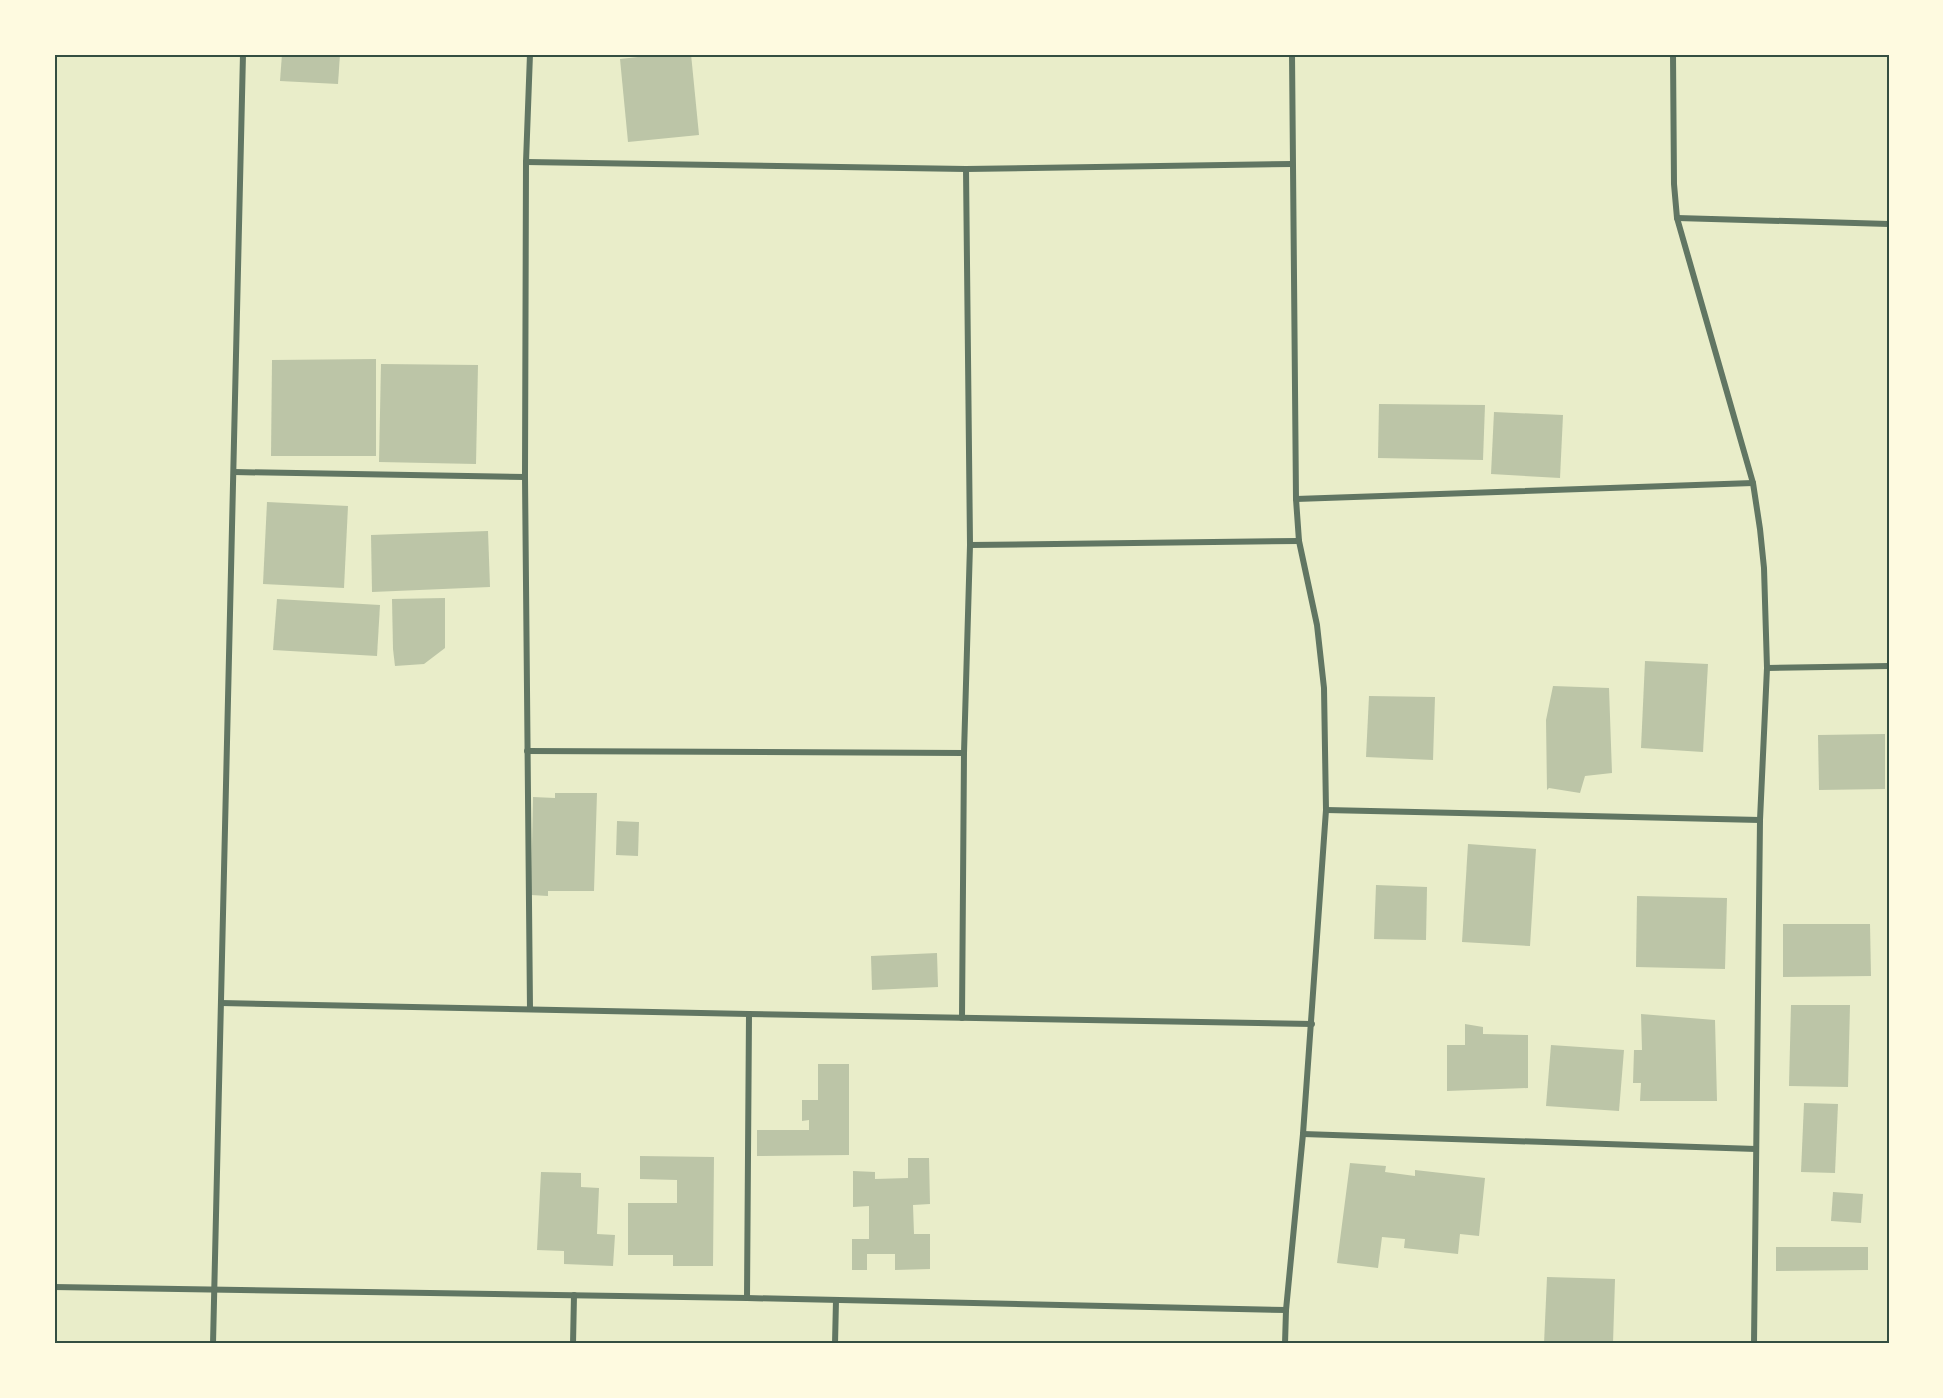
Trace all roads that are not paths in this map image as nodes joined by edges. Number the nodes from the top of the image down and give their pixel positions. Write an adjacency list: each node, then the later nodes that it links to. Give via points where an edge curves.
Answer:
1 (243, 54): 10 (street)
2 (530, 54): 5 (street)
3 (1292, 54): 6 (street)
4 (1673, 54): 8 (street)
5 (526, 162): 7 (street); 11 (street)
6 (1292, 164): 7 (street); 13 (street)
7 (966, 169): 15 (street)
8 (1677, 218): 9 (street); 12 (street)
9 (1889, 224)
10 (234, 472): 11 (street); 22 (street)
11 (525, 477): 18 (street)
12 (1753, 483): 13 (street); 17 (street, via 1764,568)
13 (1296, 499): 14 (street)
14 (1299, 541): 15 (street); 20 (street, via 1317,625 1324,688)
15 (970, 545): 19 (street)
16 (1889, 666): 17 (street)
17 (1767, 668): 21 (street)
18 (527, 751): 19 (street); 23 (street)
19 (964, 753): 25 (street)
20 (1326, 810): 21 (street); 26 (street)
21 (1760, 820): 28 (street)
22 (221, 1003): 23 (street); 30 (street)
23 (530, 1009): 24 (street)
24 (749, 1014): 25 (street); 32 (street)
25 (962, 1018): 26 (street)
26 (1312, 1024): 27 (street)
27 (1303, 1134): 28 (street); 34 (street)
28 (1756, 1149): 39 (street)
29 (54, 1287): 30 (street)
30 (215, 1290): 31 (street); 35 (street)
31 (574, 1295): 32 (street); 36 (street)
32 (747, 1298): 33 (street)
33 (836, 1300): 34 (street); 37 (street)
34 (1286, 1310): 38 (street)
35 (213, 1344)
36 (573, 1344)
37 (835, 1344)
38 (1285, 1344)
39 (1754, 1344)

